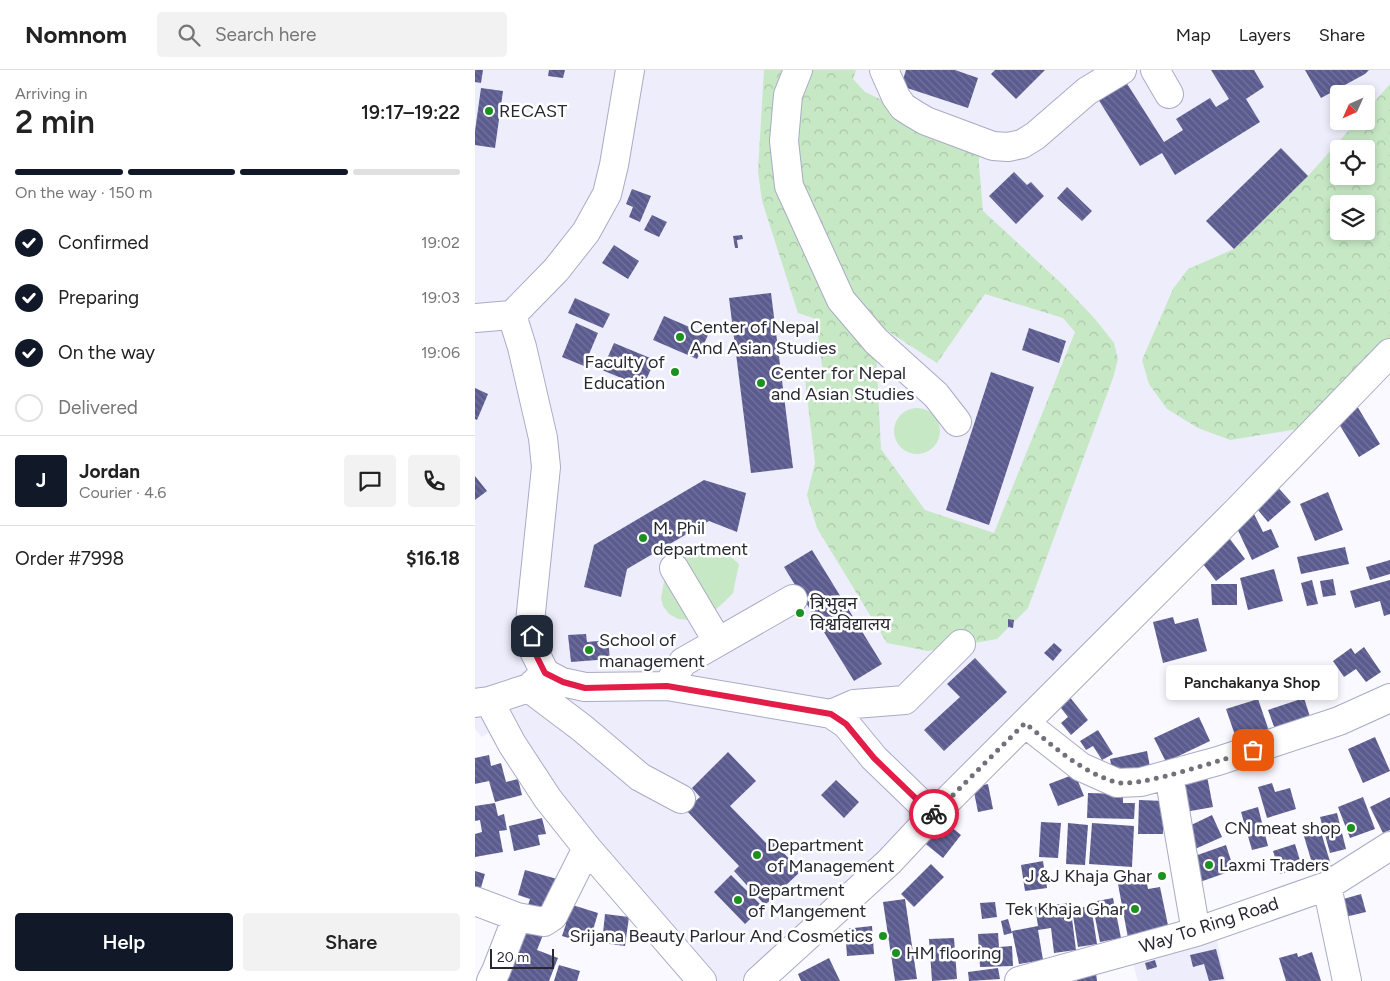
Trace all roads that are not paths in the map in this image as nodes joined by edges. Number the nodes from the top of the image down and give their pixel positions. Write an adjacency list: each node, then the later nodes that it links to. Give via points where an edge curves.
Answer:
1 (630, 70): 7 (street, via 607,194 586,232 556,270)
2 (797, 70): 10 (street, via 788,95 784,141 789,186 841,300 876,342 936,395)
3 (884, 70): 4 (street, via 903,107 926,120 993,146 1008,147 1022,144 1035,136 1087,91)
4 (1122, 70)
5 (1155, 70): 6 (street)
6 (1169, 94)
7 (512, 315): 8 (street); 15 (street, via 543,438 546,467 530,622)
8 (475, 318)
9 (1390, 353): 20 (street)
10 (957, 422)
11 (674, 568): 13 (street)
12 (793, 599): 13 (street)
13 (718, 642): 16 (street, via 683,662)
14 (961, 644): 19 (street, via 905,700 854,704)
15 (537, 680): 16 (street, via 585,688); 18 (street); 22 (street, via 581,728 640,777)
16 (667, 686): 19 (street)
17 (1390, 698): 21 (street, via 1339,721)
18 (482, 702): 25 (street, via 547,799)
19 (831, 714): 23 (street, via 846,724 874,758)
20 (1025, 723): 21 (street, via 1081,767 1117,783 1141,782); 23 (street)
21 (1169, 775): 29 (street)
22 (681, 798)
23 (933, 815): 32 (street, via 889,862)
24 (1390, 846): 26 (street, Way To Ring Road)
25 (587, 848): 28 (street, via 553,916 544,922); 31 (street)
26 (1327, 886): 29 (street, Way To Ring Road); 34 (street)
27 (475, 902): 28 (street)
28 (517, 917): 30 (street)
29 (1196, 932): 33 (street, Way To Ring Road)
30 (491, 981)
31 (702, 981)
32 (758, 981)
33 (1019, 981)
34 (1347, 981)

